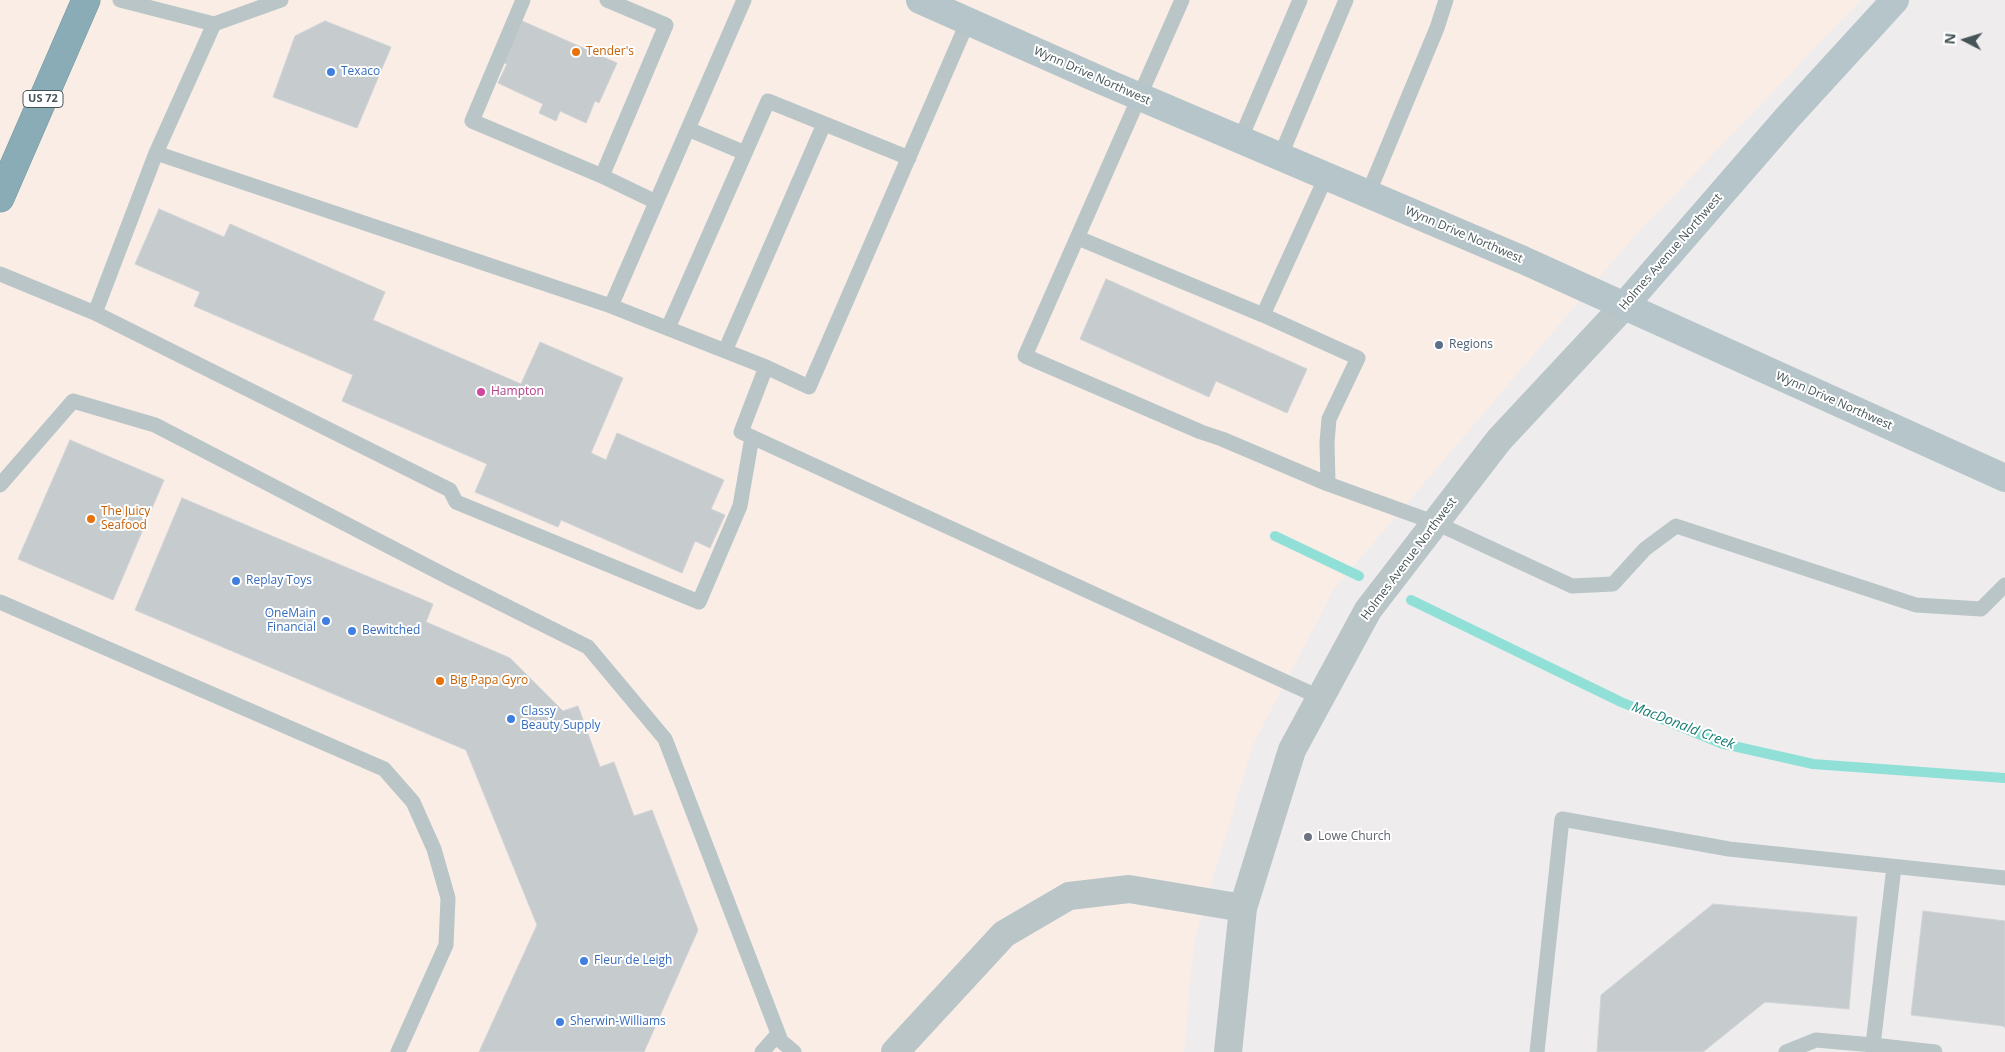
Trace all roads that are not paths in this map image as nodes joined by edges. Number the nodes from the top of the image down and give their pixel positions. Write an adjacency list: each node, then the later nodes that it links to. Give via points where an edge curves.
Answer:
1 (86, 0): 26 (highway, US 72)
2 (120, 0): 14 (lane)
3 (281, 0): 14 (lane)
4 (523, 0): 23 (lane, via 472,121)
5 (607, 0): 23 (lane, via 666,25)
6 (744, 0): 17 (lane)
7 (920, 0): 13 (street, Wynn Drive Northwest)
8 (1182, 0): 15 (lane)
9 (1300, 0): 18 (lane)
10 (1346, 0): 21 (lane)
11 (1446, 0): 25 (lane)
12 (1895, 0): 31 (street, Holmes Avenue Northwest, via 1788,117)
13 (968, 21): 15 (street, Wynn Drive Northwest); 22 (lane)
14 (214, 24): 20 (lane)
15 (1140, 97): 18 (street, Wynn Drive Northwest); 28 (lane)
16 (824, 124): 19 (lane, via 768,100); 22 (lane); 35 (lane)
17 (688, 128): 19 (lane); 27 (lane)
18 (1240, 140): 21 (street, Wynn Drive Northwest)
19 (745, 153): 34 (lane)
20 (156, 154): 30 (lane); 32 (lane)
21 (1280, 157): 24 (street, Wynn Drive Northwest)
22 (909, 158): 36 (lane, via 809,387)
23 (602, 176): 27 (lane)
24 (1326, 176): 25 (street, Wynn Drive Northwest); 33 (lane)
25 (1368, 194): 31 (street, Wynn Drive Northwest)
26 (0, 198)
27 (656, 202): 30 (lane)
28 (1078, 238): 33 (lane); 39 (lane, via 1025,356)
29 (0, 274): 32 (lane)
30 (610, 306): 34 (lane)
31 (1624, 306): 38 (street, Wynn Drive Northwest); 41 (street, Holmes Avenue Northwest, via 1499,440)
32 (95, 313): 37 (lane, via 450,490 456,502 699,602 740,506)
33 (1264, 315): 39 (lane, via 1358,358 1329,419)
34 (668, 328): 35 (lane)
35 (725, 351): 36 (lane)
36 (766, 367): 37 (lane, via 741,432)
37 (752, 437): 44 (lane)
38 (2005, 478)
39 (1328, 484): 41 (lane)
40 (0, 485): 48 (lane, via 73,401 155,425 588,647 665,738)
41 (1436, 522): 42 (lane, via 1572,586 1613,584 1645,549 1676,526 1916,605 1981,609); 44 (street, Holmes Avenue Northwest, via 1368,610)
42 (2005, 585)
43 (0, 602): 50 (lane, via 384,769 413,802 434,849 448,898 446,945)
44 (1321, 698): 47 (street, Holmes Avenue Northwest, via 1292,750)
45 (1894, 867): 46 (lane); 49 (lane); 55 (lane, via 1729,849 1562,819)
46 (2005, 878)
47 (1243, 908): 53 (street, via 1129,890 1069,896 1004,934); 54 (street, Holmes Avenue Northwest)
48 (778, 1034): 51 (lane); 52 (lane)
49 (1874, 1045): 56 (lane, via 1816,1040); 57 (lane)
50 (398, 1052)
51 (762, 1052)
52 (794, 1052)
53 (895, 1052)
54 (1228, 1052)
55 (1537, 1052)
56 (1786, 1052)
57 (1935, 1052)

